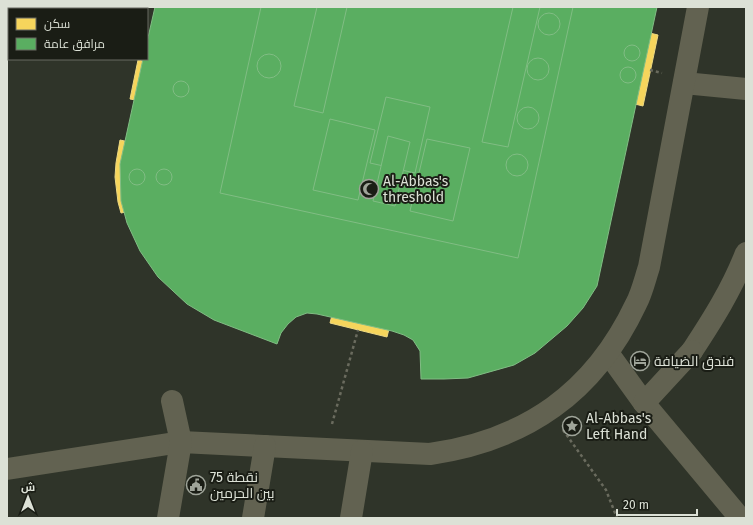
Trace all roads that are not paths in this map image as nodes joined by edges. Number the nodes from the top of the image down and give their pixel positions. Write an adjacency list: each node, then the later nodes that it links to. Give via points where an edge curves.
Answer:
1 (698, 7): 2 (street)
2 (684, 83): 3 (street); 5 (street, via 649,267 637,304)
3 (746, 89)
4 (746, 253): 7 (street, via 718,311 692,351)
5 (608, 353): 7 (street); 10 (street, via 567,397 524,426 496,438 468,447 430,454)
6 (172, 401): 8 (street)
7 (644, 403): 15 (street)
8 (181, 442): 9 (street); 11 (street); 12 (street)
9 (265, 446): 10 (street); 13 (street)
10 (362, 451): 14 (street)
11 (7, 469)
12 (168, 518)
13 (253, 518)
14 (351, 518)
15 (740, 518)

